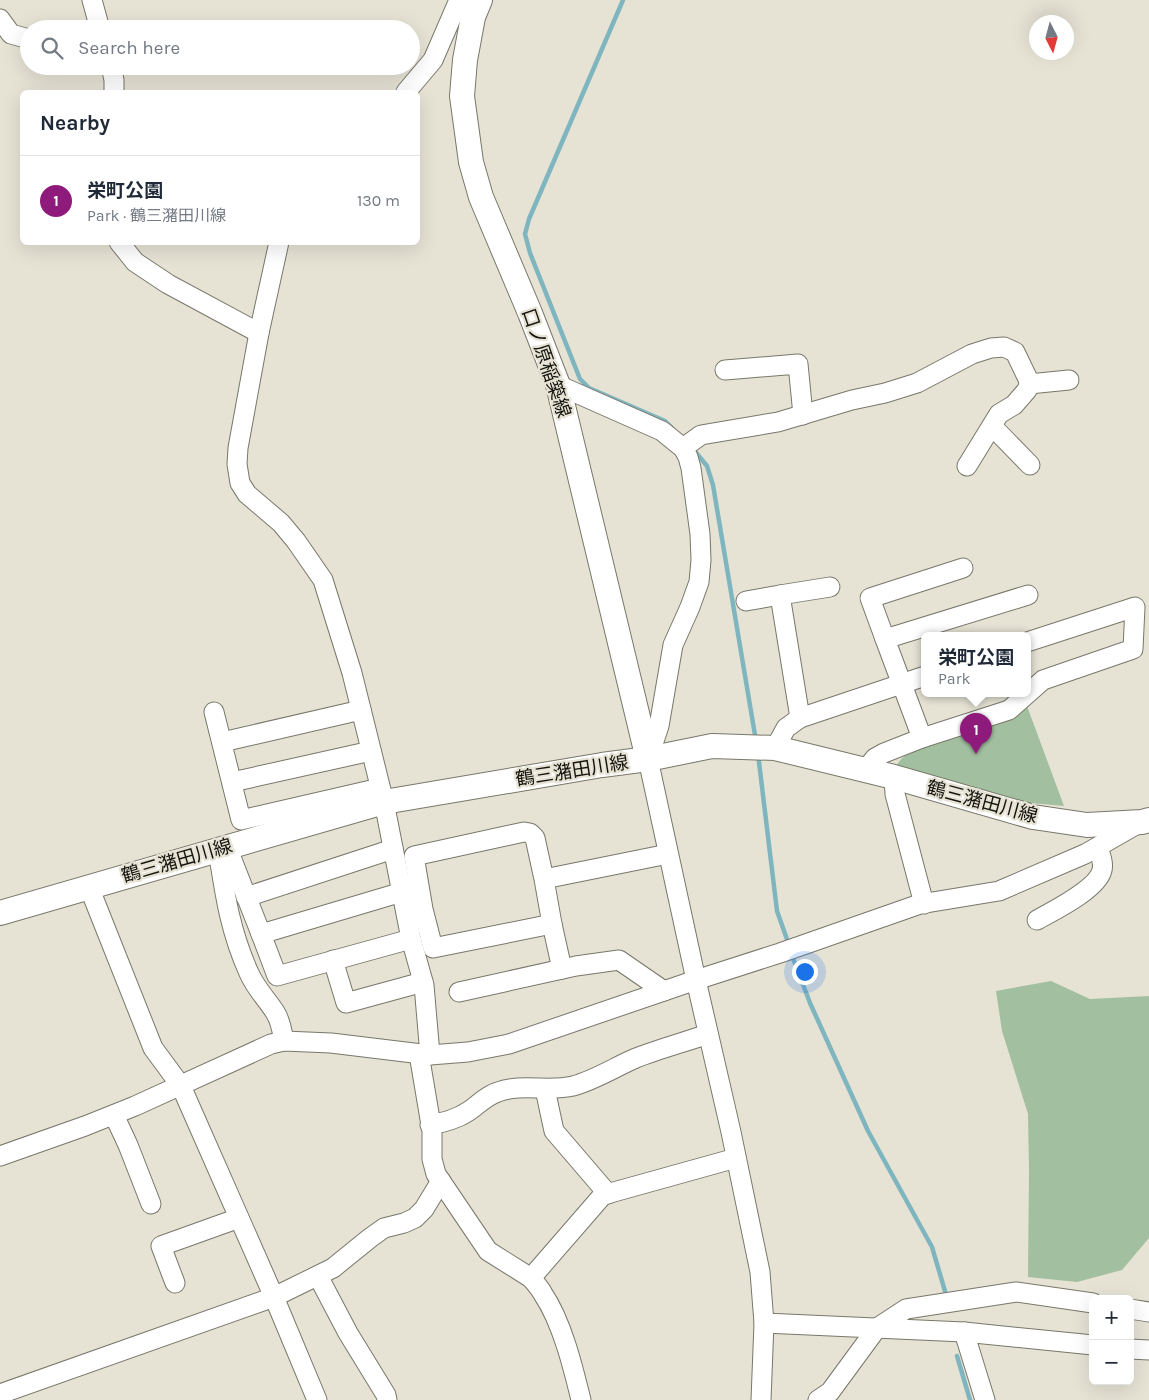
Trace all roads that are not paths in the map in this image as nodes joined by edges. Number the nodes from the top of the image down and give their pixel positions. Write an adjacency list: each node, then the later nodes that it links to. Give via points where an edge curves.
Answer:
1 (92, 0): 5 (street)
2 (459, 0): 9 (street, via 433,60)
3 (480, 0): 15 (main road, 口ノ原稲築線, via 473,17 462,96 471,162 481,197)
4 (0, 20): 6 (street, via 11,34)
5 (98, 20)
6 (20, 36)
7 (113, 75): 8 (street)
8 (114, 90)
9 (408, 90)
10 (121, 245): 12 (street, via 135,262 168,284)
11 (279, 245): 12 (street)
12 (259, 333): 33 (street, via 238,448 240,483 247,494 281,522 322,580)
13 (725, 370): 17 (street, via 798,364)
14 (1069, 380): 16 (street)
15 (558, 384): 19 (street, via 662,431); 40 (main road, 口ノ原稲築線)
16 (1029, 384): 17 (street, via 1015,352 1004,347 991,348 972,354 917,383); 18 (street, via 1014,405 999,414)
17 (803, 415): 19 (street, via 701,435)
18 (992, 426): 20 (street); 21 (street)
19 (683, 448): 40 (street, via 691,468 700,534 699,582 672,645 660,719)
20 (1030, 465)
21 (967, 466)
22 (963, 568): 27 (street, via 870,598)
23 (830, 587): 24 (street)
24 (780, 595): 26 (street); 35 (street)
25 (1028, 596): 27 (street)
26 (746, 601)
27 (885, 639): 30 (street)
28 (1031, 641): 31 (street, via 1135,607 1133,649 1043,680)
29 (921, 677): 30 (street)
30 (902, 684): 35 (street); 36 (street)
31 (1031, 691)
32 (1024, 697): 36 (street, via 1009,710)
33 (361, 710): 37 (street); 39 (street)
34 (214, 712): 37 (street)
35 (800, 718): 38 (street, via 786,728)
36 (922, 738): 41 (street, via 875,758)
37 (222, 742): 43 (street)
38 (775, 748): 40 (main road, 鶴三潴田川線, via 712,746); 41 (main road, 鶴三潴田川線)
39 (371, 751): 43 (street); 44 (street)
40 (648, 759): 44 (main road, 鶴三潴田川線); 49 (street)
41 (865, 770): 42 (main road, 鶴三潴田川線)
42 (894, 777): 45 (main road, 鶴三潴田川線, via 1033,817 1087,825); 54 (street, via 895,794)
43 (232, 782): 44 (street, via 241,820)
44 (382, 795): 47 (main road, 鶴三潴田川線); 48 (street)
45 (1145, 821): 46 (street)
46 (1098, 847): 54 (street, via 999,891); 56 (street, via 1102,871 1095,881 1084,892)
47 (222, 849): 51 (main road, 鶴三潴田川線); 53 (street); 67 (street, via 226,904 239,948 259,992 280,1022)
48 (393, 849): 52 (street); 53 (street)
49 (668, 854): 50 (street); 62 (street)
50 (544, 879): 57 (street); 57 (street, via 535,838 530,833 414,856 433,948)
51 (89, 887): 55 (main road, 鶴三潴田川線); 69 (street, via 153,1048)
52 (402, 892): 58 (street); 59 (street)
53 (246, 897): 58 (street)
54 (924, 904): 62 (street)
55 (0, 913)
56 (1037, 920)
57 (552, 924): 61 (street)
58 (261, 934): 60 (street, via 277,976)
59 (412, 938): 60 (street); 63 (street)
60 (333, 960): 63 (street, via 346,1003)
61 (562, 969): 64 (street, via 619,960); 65 (street)
62 (696, 980): 64 (street); 66 (street)
63 (424, 982): 68 (street)
64 (664, 991): 68 (street, via 509,1044 468,1052)
65 (459, 992)
66 (708, 1034): 70 (street, via 638,1058 573,1086); 74 (street)
67 (284, 1041): 68 (street, via 331,1043); 69 (street)
68 (424, 1055): 72 (street)
69 (181, 1086): 71 (street); 78 (street)
70 (545, 1089): 72 (street, via 519,1088 498,1092 458,1118); 76 (street, via 554,1131)
71 (114, 1114): 73 (street); 77 (street)
72 (430, 1125): 75 (street, via 432,1159)
73 (0, 1156)
74 (736, 1158): 76 (street); 86 (street, via 760,1272)
75 (441, 1181): 79 (street, via 415,1218 384,1228); 80 (street, via 488,1251)
76 (608, 1194): 80 (street, via 603,1195)
77 (151, 1204)
78 (240, 1218): 81 (street, via 161,1246); 82 (street)
79 (318, 1276): 82 (street); 94 (street)
80 (532, 1278): 95 (street, via 555,1315 572,1362)
81 (175, 1284)
82 (274, 1297): 92 (street); 93 (street)
83 (1089, 1301): 87 (street, via 1016,1292 906,1309)
84 (1134, 1310): 85 (street)
85 (1149, 1312)
86 (764, 1323): 87 (street); 96 (street)
87 (876, 1328): 88 (street); 97 (street, via 830,1392)
88 (964, 1332): 89 (street); 98 (street)
89 (1089, 1345)
90 (1134, 1349): 91 (street)
91 (1149, 1350)
92 (0, 1394)
93 (317, 1400)
94 (387, 1400)
95 (581, 1400)
96 (762, 1400)
97 (818, 1400)
98 (985, 1400)

